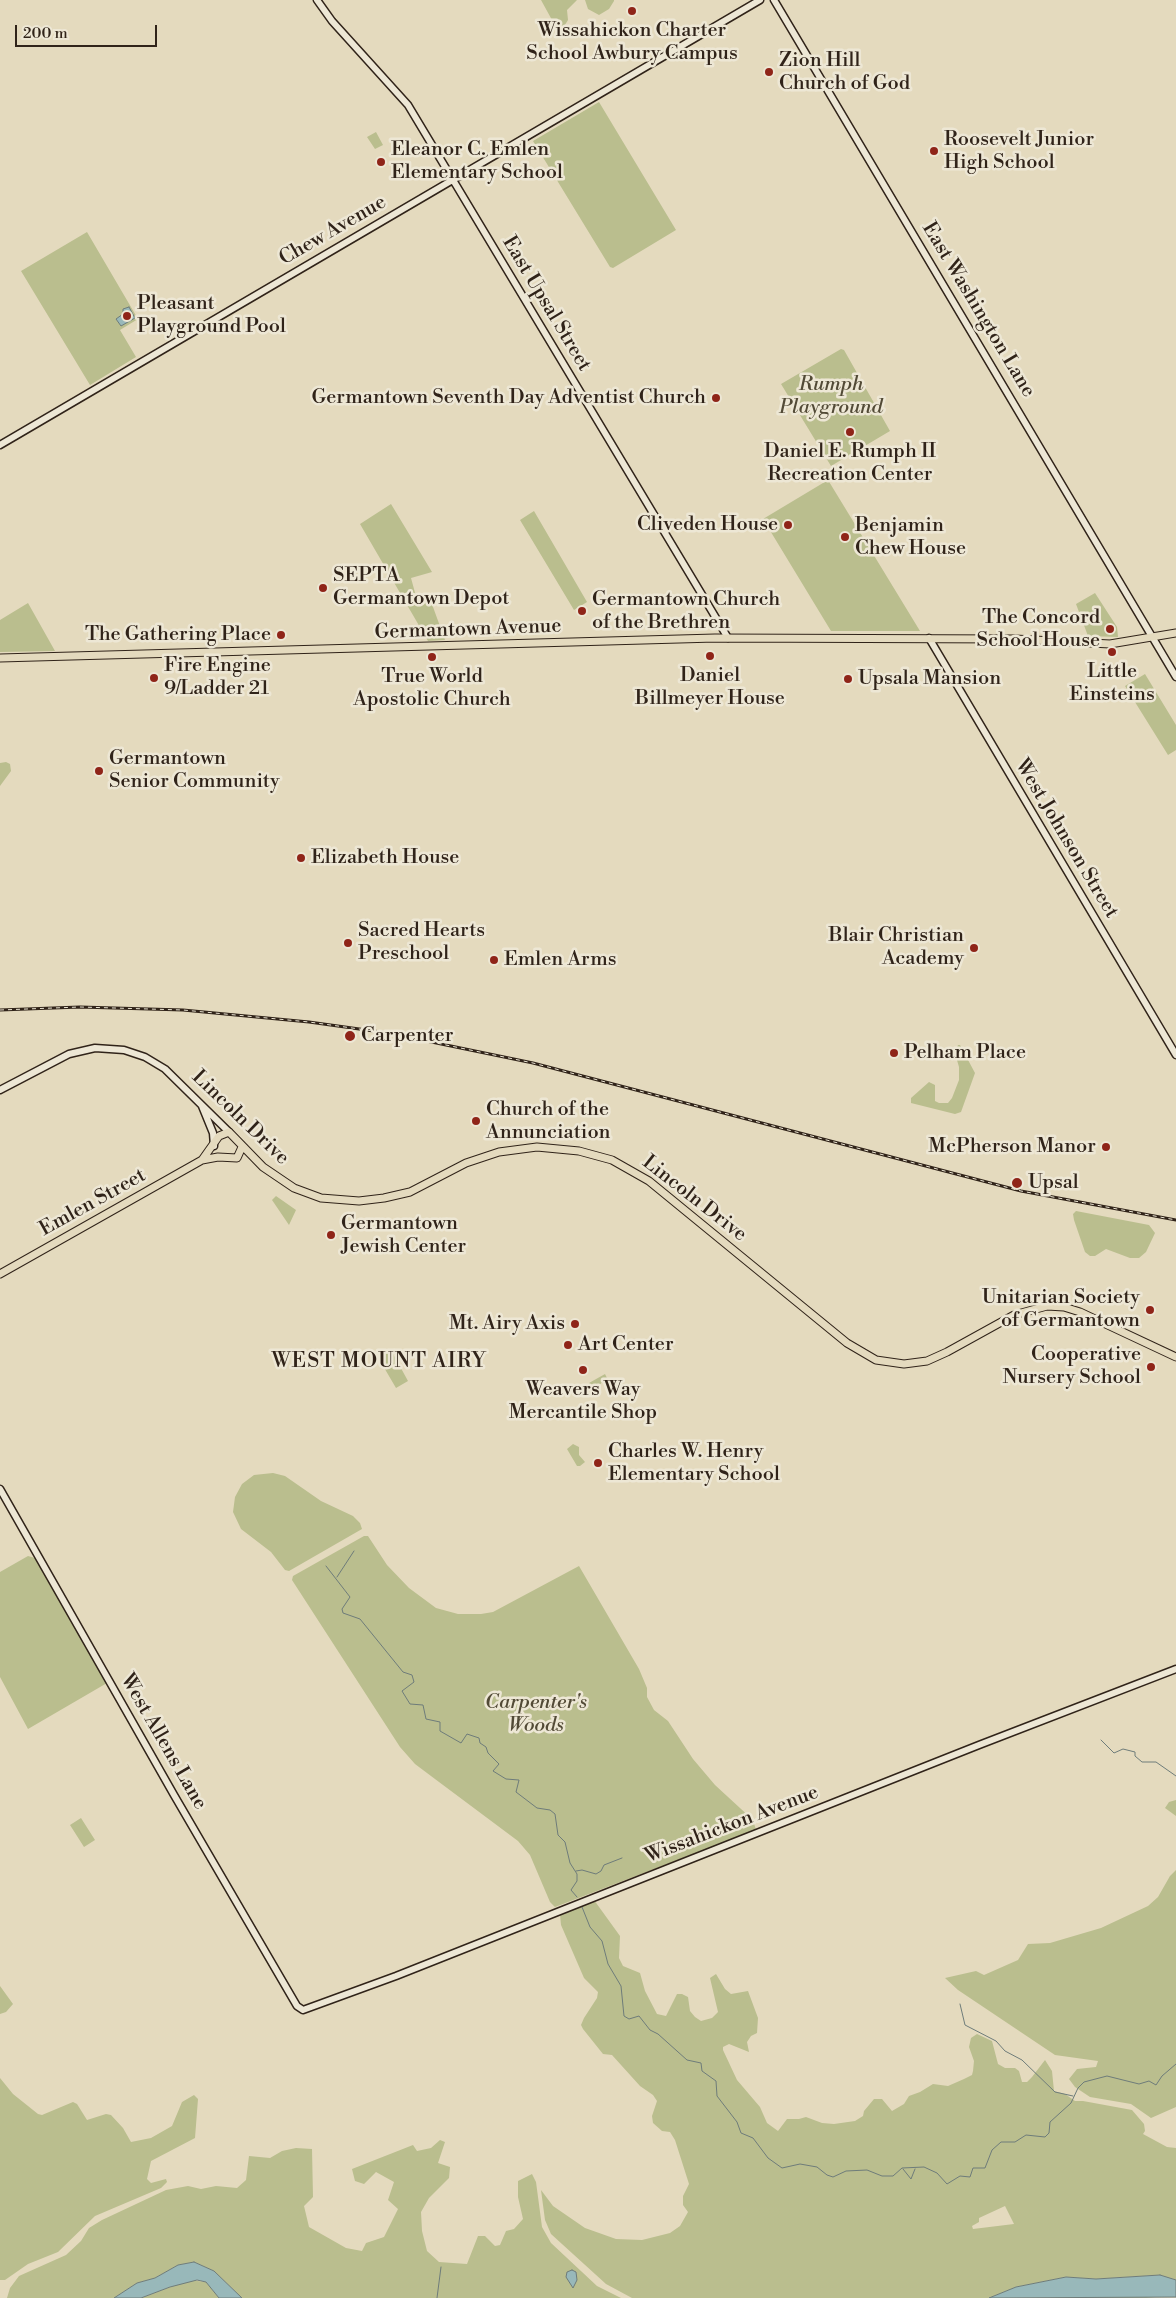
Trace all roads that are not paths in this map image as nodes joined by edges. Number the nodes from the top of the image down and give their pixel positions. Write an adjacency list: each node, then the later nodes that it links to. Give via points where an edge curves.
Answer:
1 (317, 0): 4 (street, East Upsal Street, via 332,21 402,96)
2 (760, 0): 4 (street, Chew Avenue)
3 (774, 0): 9 (street, East Washington Lane)
4 (453, 180): 5 (street, Chew Avenue); 7 (street, East Upsal Street)
5 (0, 445)
6 (1176, 633): 9 (main road, Germantown Avenue)
7 (728, 638): 8 (main road, Germantown Avenue); 10 (main road, Germantown Avenue)
8 (929, 638): 9 (main road, Germantown Avenue, via 1110,644); 12 (street, West Johnson Street)
9 (1153, 638): 11 (street, East Washington Lane)
10 (0, 658)
11 (1176, 677)
12 (1176, 1055)
13 (0, 1090): 14 (street, Lincoln Drive, via 63,1056 107,1048 132,1052 152,1060 171,1073)
14 (200, 1102): 15 (street, Lincoln Drive); 16 (street, via 213,1133)
15 (229, 1132): 16 (main road, Emlen Street, via 219,1136); 17 (main road, Lincoln Drive)
16 (214, 1146): 18 (main road); 19 (main road, Emlen Street)
17 (242, 1146): 18 (main road, Emlen Street, via 236,1158); 21 (main road, Lincoln Drive, via 270,1173 294,1188 321,1198 349,1201 410,1192 466,1163 499,1152 546,1147 585,1152 621,1164 649,1181 847,1343 876,1360 904,1364 927,1361 1014,1315 1047,1306 1080,1312)
18 (224, 1157): 19 (main road, Emlen Street)
19 (202, 1160): 20 (main road, Emlen Street)
20 (0, 1274)
21 (1176, 1356)
22 (0, 1489): 24 (street, West Allens Lane, via 169,1787)
23 (1176, 1670): 24 (street, Wissahickon Avenue, via 309,2010)
24 (301, 2009)

